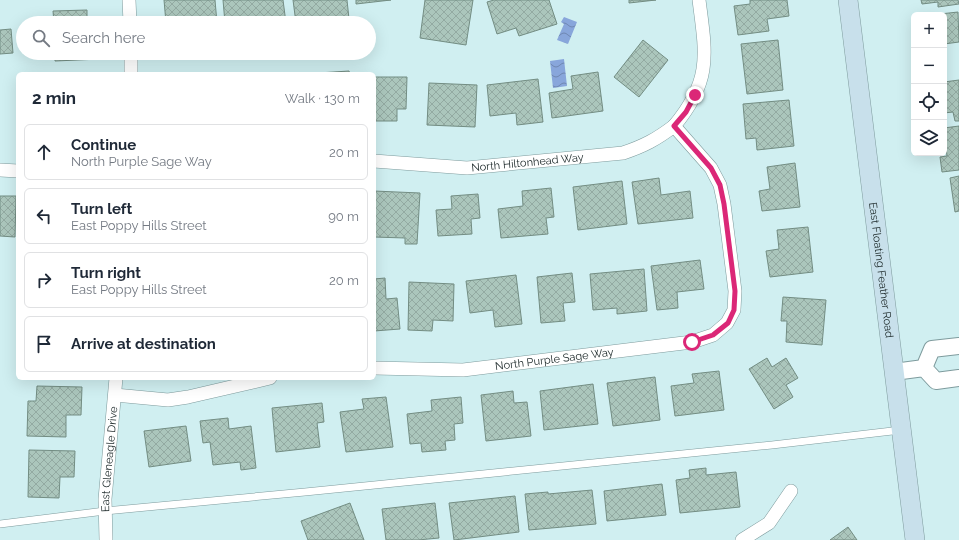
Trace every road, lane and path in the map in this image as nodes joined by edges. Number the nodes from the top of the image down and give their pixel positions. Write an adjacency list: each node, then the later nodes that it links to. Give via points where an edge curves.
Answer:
1 (130, 0): 4 (street)
2 (698, 0): 7 (street, North Hiltonhead Way, via 704,46 702,77 689,106)
3 (848, 0): 14 (main road, East Floating Feather Road)
4 (130, 16)
5 (130, 60): 6 (street)
6 (131, 72)
7 (674, 126): 8 (street, North Hiltonhead Way, via 659,138 623,153 467,168); 12 (street, North Purple Sage Way, via 711,168 720,185 735,291 734,310 728,323 713,335 692,342 463,370)
8 (376, 161)
9 (0, 170): 10 (street)
10 (16, 171)
11 (959, 346): 13 (street, via 932,349)
12 (376, 368)
13 (924, 368): 14 (street); 15 (street, via 936,381)
14 (894, 372): 19 (main road, East Floating Feather Road)
15 (959, 378)
16 (116, 380): 18 (street, East Gleneagle Drive)
17 (261, 380): 18 (street, via 168,400)
18 (115, 395): 21 (street, East Gleneagle Drive)
19 (901, 430): 21 (lane, via 748,448); 25 (main road, East Floating Feather Road)
20 (791, 491): 24 (street, via 769,523)
21 (105, 511): 22 (lane); 23 (street, East Gleneagle Drive)
22 (0, 524)
23 (106, 540)
24 (742, 540)
25 (915, 540)

